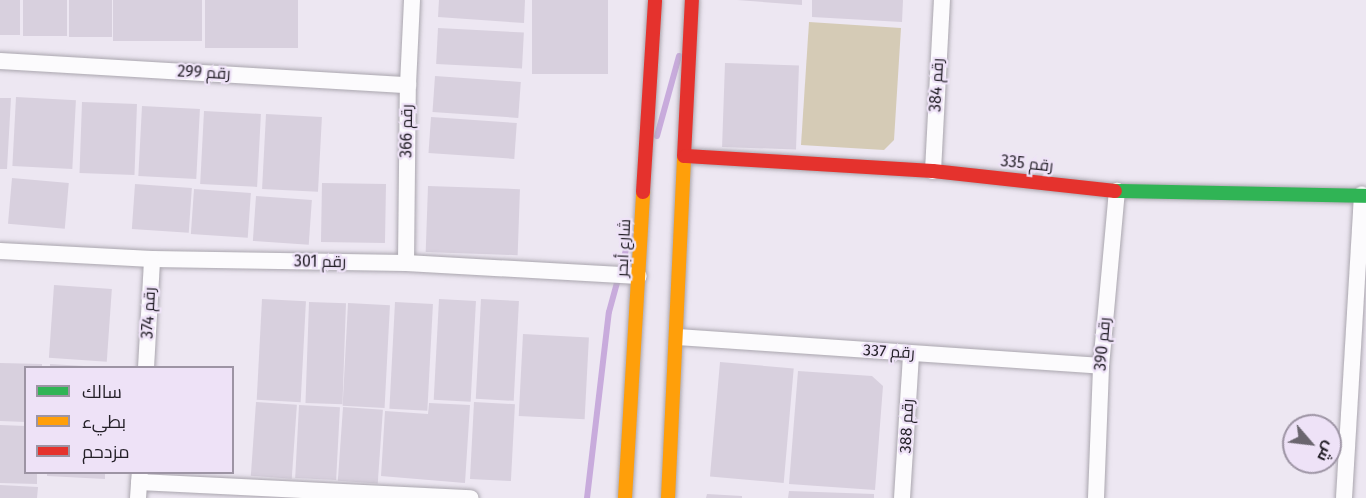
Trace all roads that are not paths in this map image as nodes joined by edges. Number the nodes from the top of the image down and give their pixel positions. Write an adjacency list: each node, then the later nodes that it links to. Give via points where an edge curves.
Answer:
1 (412, 0): 6 (street, رقم 366)
2 (655, 0): 14 (street, شارع أبحر)
3 (692, 0): 7 (street)
4 (942, 0): 8 (street, رقم 384)
5 (0, 61): 6 (street, رقم 299)
6 (408, 85): 13 (street, رقم 366)
7 (686, 156): 8 (street, رقم 335); 15 (street)
8 (933, 171): 9 (street, رقم 335)
9 (1117, 191): 10 (street, رقم 335); 18 (street, رقم 390)
10 (1364, 195): 25 (street)
11 (0, 251): 12 (street, رقم 301)
12 (152, 259): 13 (street, رقم 301); 17 (street, رقم 374)
13 (406, 263): 14 (street, رقم 301)
14 (639, 276): 21 (street, شارع أبحر)
15 (678, 337): 16 (street, رقم 337); 22 (street)
16 (911, 354): 18 (street, رقم 337); 23 (street, رقم 388)
17 (146, 366)
18 (1101, 366): 24 (street, رقم 390)
19 (139, 484): 20 (street)
20 (471, 498)
21 (626, 498)
22 (668, 498)
23 (902, 498)
24 (1096, 498)
25 (1344, 498)

